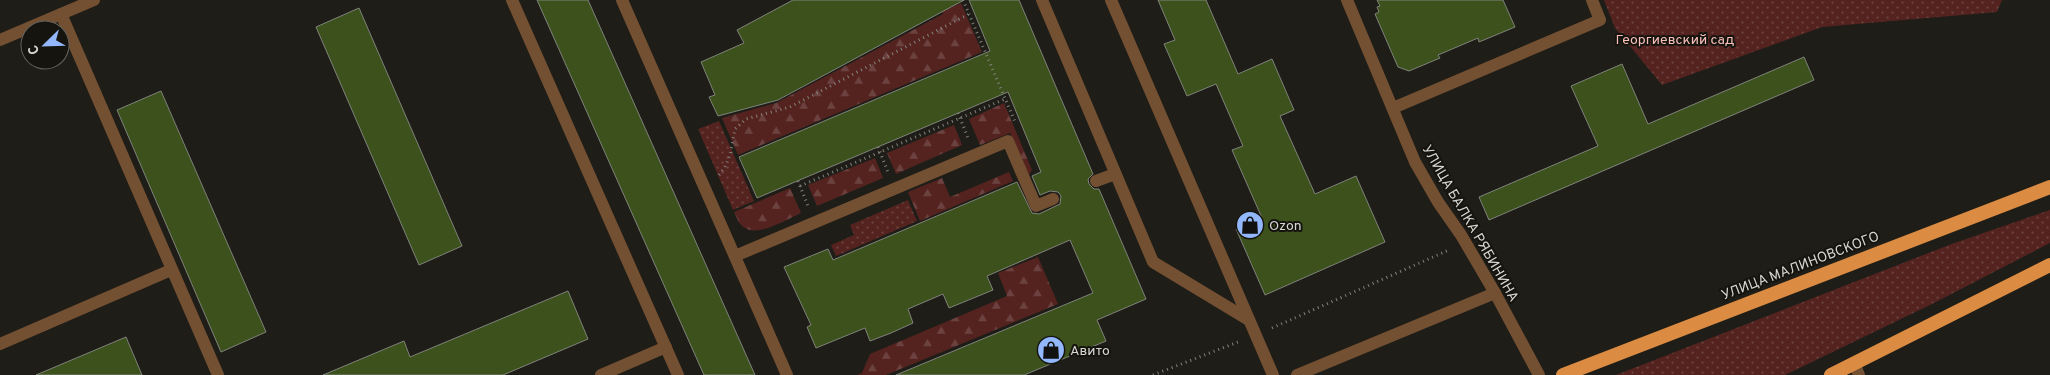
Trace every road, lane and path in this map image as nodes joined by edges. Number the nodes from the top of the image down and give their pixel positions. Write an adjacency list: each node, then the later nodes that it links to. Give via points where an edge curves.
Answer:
1 (94, 0): 9 (street)
2 (512, 0): 37 (street)
3 (622, 0): 30 (street)
4 (963, 0): 10 (path)
5 (1042, 0): 20 (street)
6 (1111, 0): 34 (street)
7 (1347, 0): 13 (street, УЛИЦА БАЛКА РЯБИНИНА)
8 (1592, 0): 13 (street, via 1600,20)
9 (61, 14): 11 (street); 32 (street)
10 (969, 14): 12 (path); 21 (path, via 790,107 746,119 735,128 730,155)
11 (0, 40)
12 (1005, 99): 15 (path); 16 (path)
13 (1392, 108): 29 (street, УЛИЦА БАЛКА РЯБИНИНА, via 1415,162)
14 (958, 113): 15 (path)
15 (960, 118): 18 (path); 19 (path)
16 (1017, 126)
17 (878, 147): 18 (path)
18 (880, 152): 24 (path); 26 (path)
19 (976, 155): 26 (street); 27 (street, via 1008,141 1036,206)
20 (1115, 174): 23 (street); 34 (street, via 1153,262)
21 (715, 180)
22 (798, 181): 24 (path)
23 (1096, 181)
24 (800, 186): 28 (path)
25 (2050, 187): 47 (highway, УЛИЦА МАЛИНОВСКОГО)
26 (896, 189): 28 (street)
27 (1053, 199)
28 (816, 223): 30 (street)
29 (1465, 243): 33 (street, УЛИЦА БАЛКА РЯБИНИНА); 35 (path)
30 (735, 256): 42 (street)
31 (2050, 266): 38 (highway)
32 (171, 270): 36 (street); 39 (street)
33 (1495, 293): 45 (street); 46 (street, УЛИЦА БАЛКА РЯБИНИНА)
34 (1249, 320): 35 (street)
35 (1255, 336): 43 (path); 44 (street)
36 (0, 344)
37 (666, 347): 40 (street); 41 (street)
38 (1857, 369): 48 (highway)
39 (218, 375)
40 (601, 375)
41 (678, 375)
42 (787, 375)
43 (1153, 375)
44 (1273, 375)
45 (1296, 375)
46 (1539, 375)
47 (1563, 375)
48 (1831, 375)

